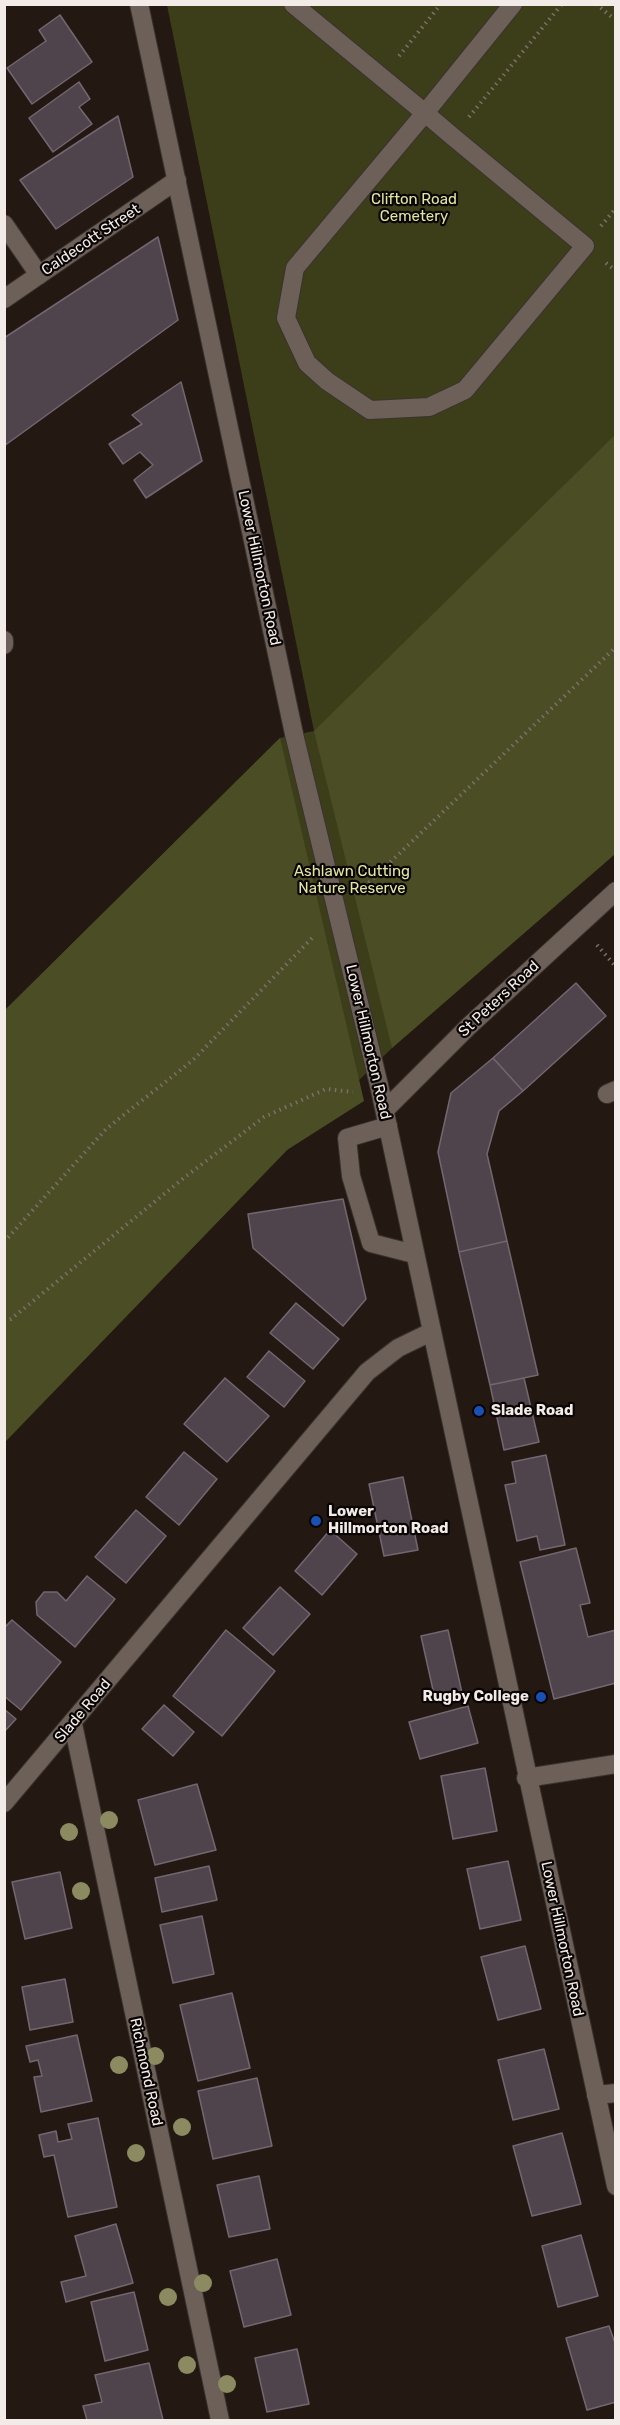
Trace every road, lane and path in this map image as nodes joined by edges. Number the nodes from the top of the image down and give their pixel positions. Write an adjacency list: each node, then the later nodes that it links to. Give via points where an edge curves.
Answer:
1 (139, 4): 11 (street, Lower Hillmorton Road)
2 (293, 4): 8 (street)
3 (441, 4): 8 (path)
4 (513, 4): 9 (street)
5 (562, 4): 10 (path)
6 (596, 4): 7 (path)
7 (614, 18)
8 (381, 77): 9 (street)
9 (425, 113): 10 (street); 10 (street, via 296,268 286,318 307,363 370,410 429,407 465,390 585,246)
10 (452, 136)
11 (177, 180): 13 (street, Caldecott Street); 19 (street, Lower Hillmorton Road, bridge, via 294,734)
12 (4, 224): 13 (street)
13 (39, 275): 14 (street, Caldecott Street)
14 (4, 299)
15 (615, 647): 17 (path)
16 (615, 891): 19 (street, St Peters Road)
17 (351, 899)
18 (318, 932): 20 (path, via 193,1060 106,1129)
19 (383, 1104): 21 (street, Lower Hillmorton Road); 21 (street, via 347,1138 351,1176 371,1243); 22 (path, via 326,1089 264,1117 11,1320)
20 (4, 1242)
21 (414, 1254): 23 (street, Lower Hillmorton Road)
22 (4, 1321)
23 (431, 1332): 24 (street, Slade Road, via 398,1348 367,1372); 26 (street, Lower Hillmorton Road)
24 (73, 1724): 27 (street, Slade Road); 31 (street, Richmond Road)
25 (615, 1764): 26 (street)
26 (526, 1778): 29 (street, Lower Hillmorton Road)
27 (4, 1803)
28 (615, 2093): 29 (street)
29 (596, 2095): 30 (street, Lower Hillmorton Road)
30 (615, 2186)
31 (220, 2421)

